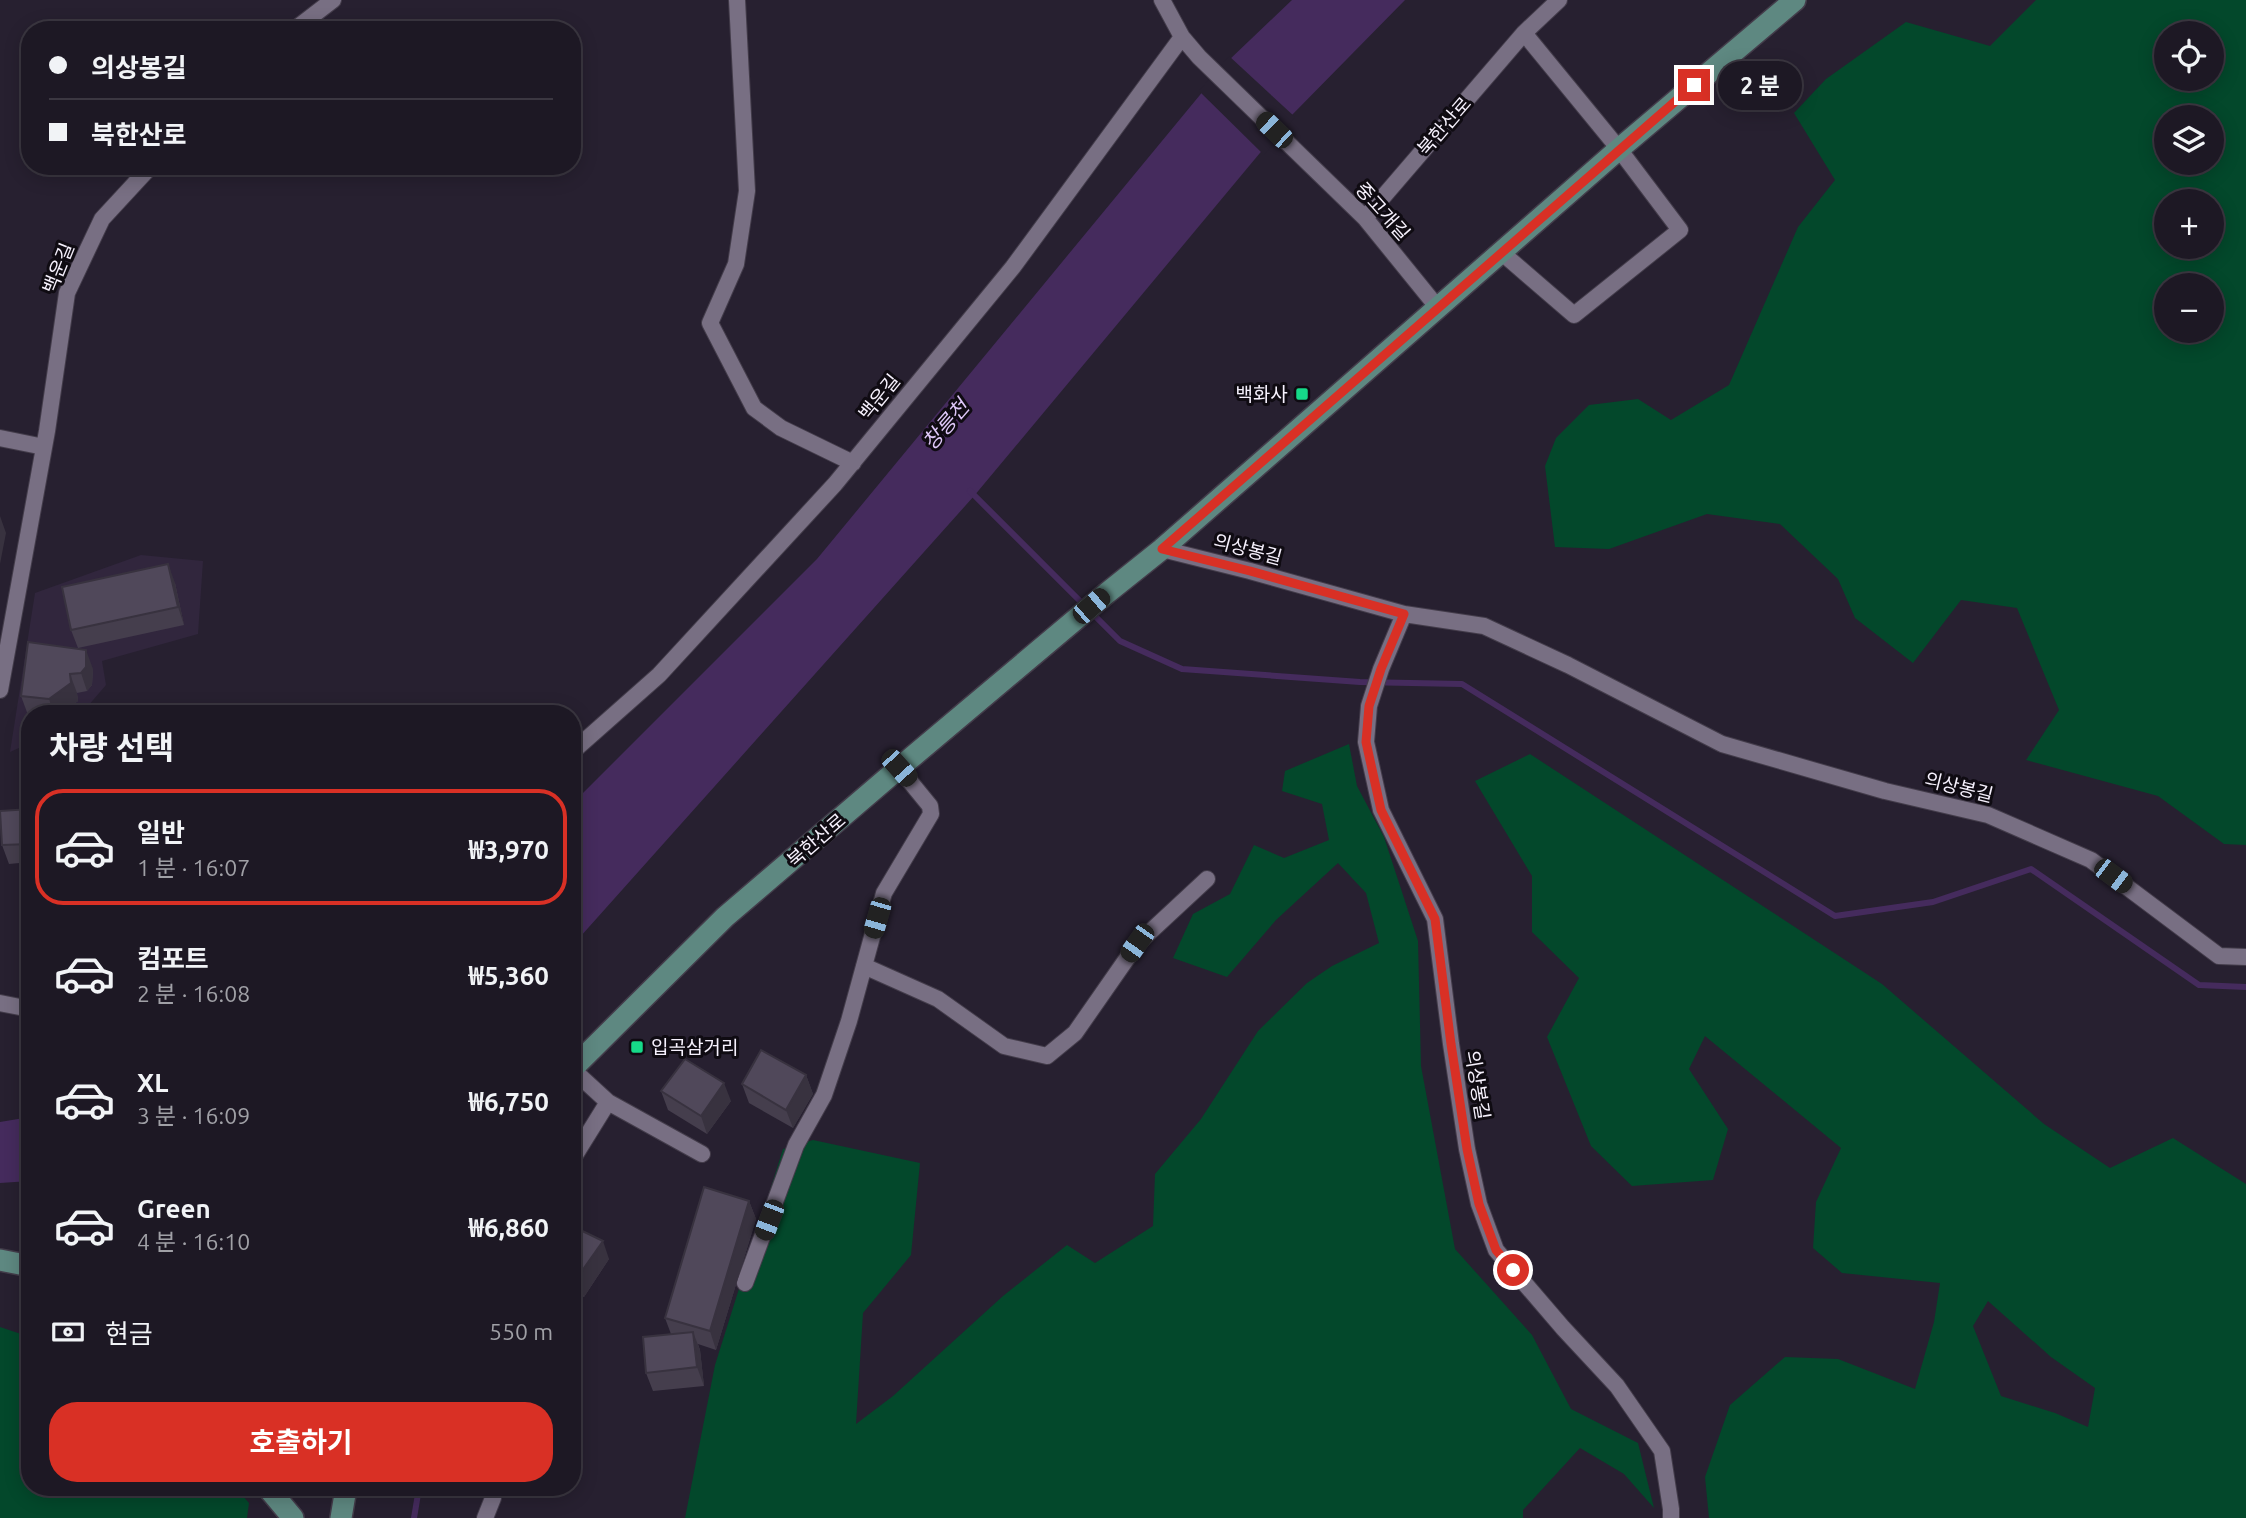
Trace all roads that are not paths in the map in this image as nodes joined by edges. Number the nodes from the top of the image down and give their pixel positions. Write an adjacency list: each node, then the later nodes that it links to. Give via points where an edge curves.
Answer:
1 (333, 0): 6 (street)
2 (737, 0): 16 (street, via 747,191 736,264 710,323 754,408 781,428)
3 (1162, 0): 8 (street)
4 (1559, 0): 7 (street, 북한산로)
5 (1796, 0): 9 (main road)
6 (306, 21)
7 (1524, 33): 9 (street); 11 (street, 북한산로)
8 (1182, 37): 11 (street, 중고개길); 16 (street, 백운길, via 1013,267)
9 (1619, 149): 12 (main road); 12 (street, via 1680,230 1573,315)
10 (143, 175): 15 (street, 백운길, via 102,219 67,293)
11 (1365, 219): 13 (street, 중고개길)
12 (1502, 252): 13 (main road)
13 (1438, 307): 17 (main road)
14 (0, 438): 15 (street)
15 (44, 447): 19 (street, 백운길)
16 (853, 463): 20 (street, 백운길, via 659,675)
17 (1162, 549): 18 (street, 의상봉길); 21 (main road, 북한산로)
18 (1404, 614): 23 (street, 의상봉길, via 1484,626 1722,744 1885,791 1989,815 2091,860 2219,956); 41 (street, 의상봉길, via 1369,706 1366,742 1381,810 1435,919 1479,1204 1496,1250 1617,1386 1662,1451)
19 (0, 690)
20 (581, 744)
21 (899, 768): 24 (street, via 930,806 931,814 884,893); 27 (main road, 북한산로, via 725,917)
22 (1208, 879): 24 (street, via 1137,943 1074,1034 1047,1056 1004,1046 938,999)
23 (2246, 957)
24 (864, 966): 34 (street, via 824,1095 796,1145)
25 (0, 1003): 26 (street)
26 (21, 1007)
27 (581, 1060)
28 (581, 1077): 29 (street, 북한산로)
29 (608, 1102): 30 (street); 31 (street, 북한산로)
30 (581, 1146)
31 (702, 1154)
32 (0, 1260): 33 (main road)
33 (21, 1264)
34 (745, 1283)
35 (275, 1496): 38 (main road)
36 (345, 1496): 39 (main road)
37 (493, 1496): 40 (street)
38 (293, 1518)
39 (341, 1518)
40 (485, 1518)
41 (1671, 1518)

